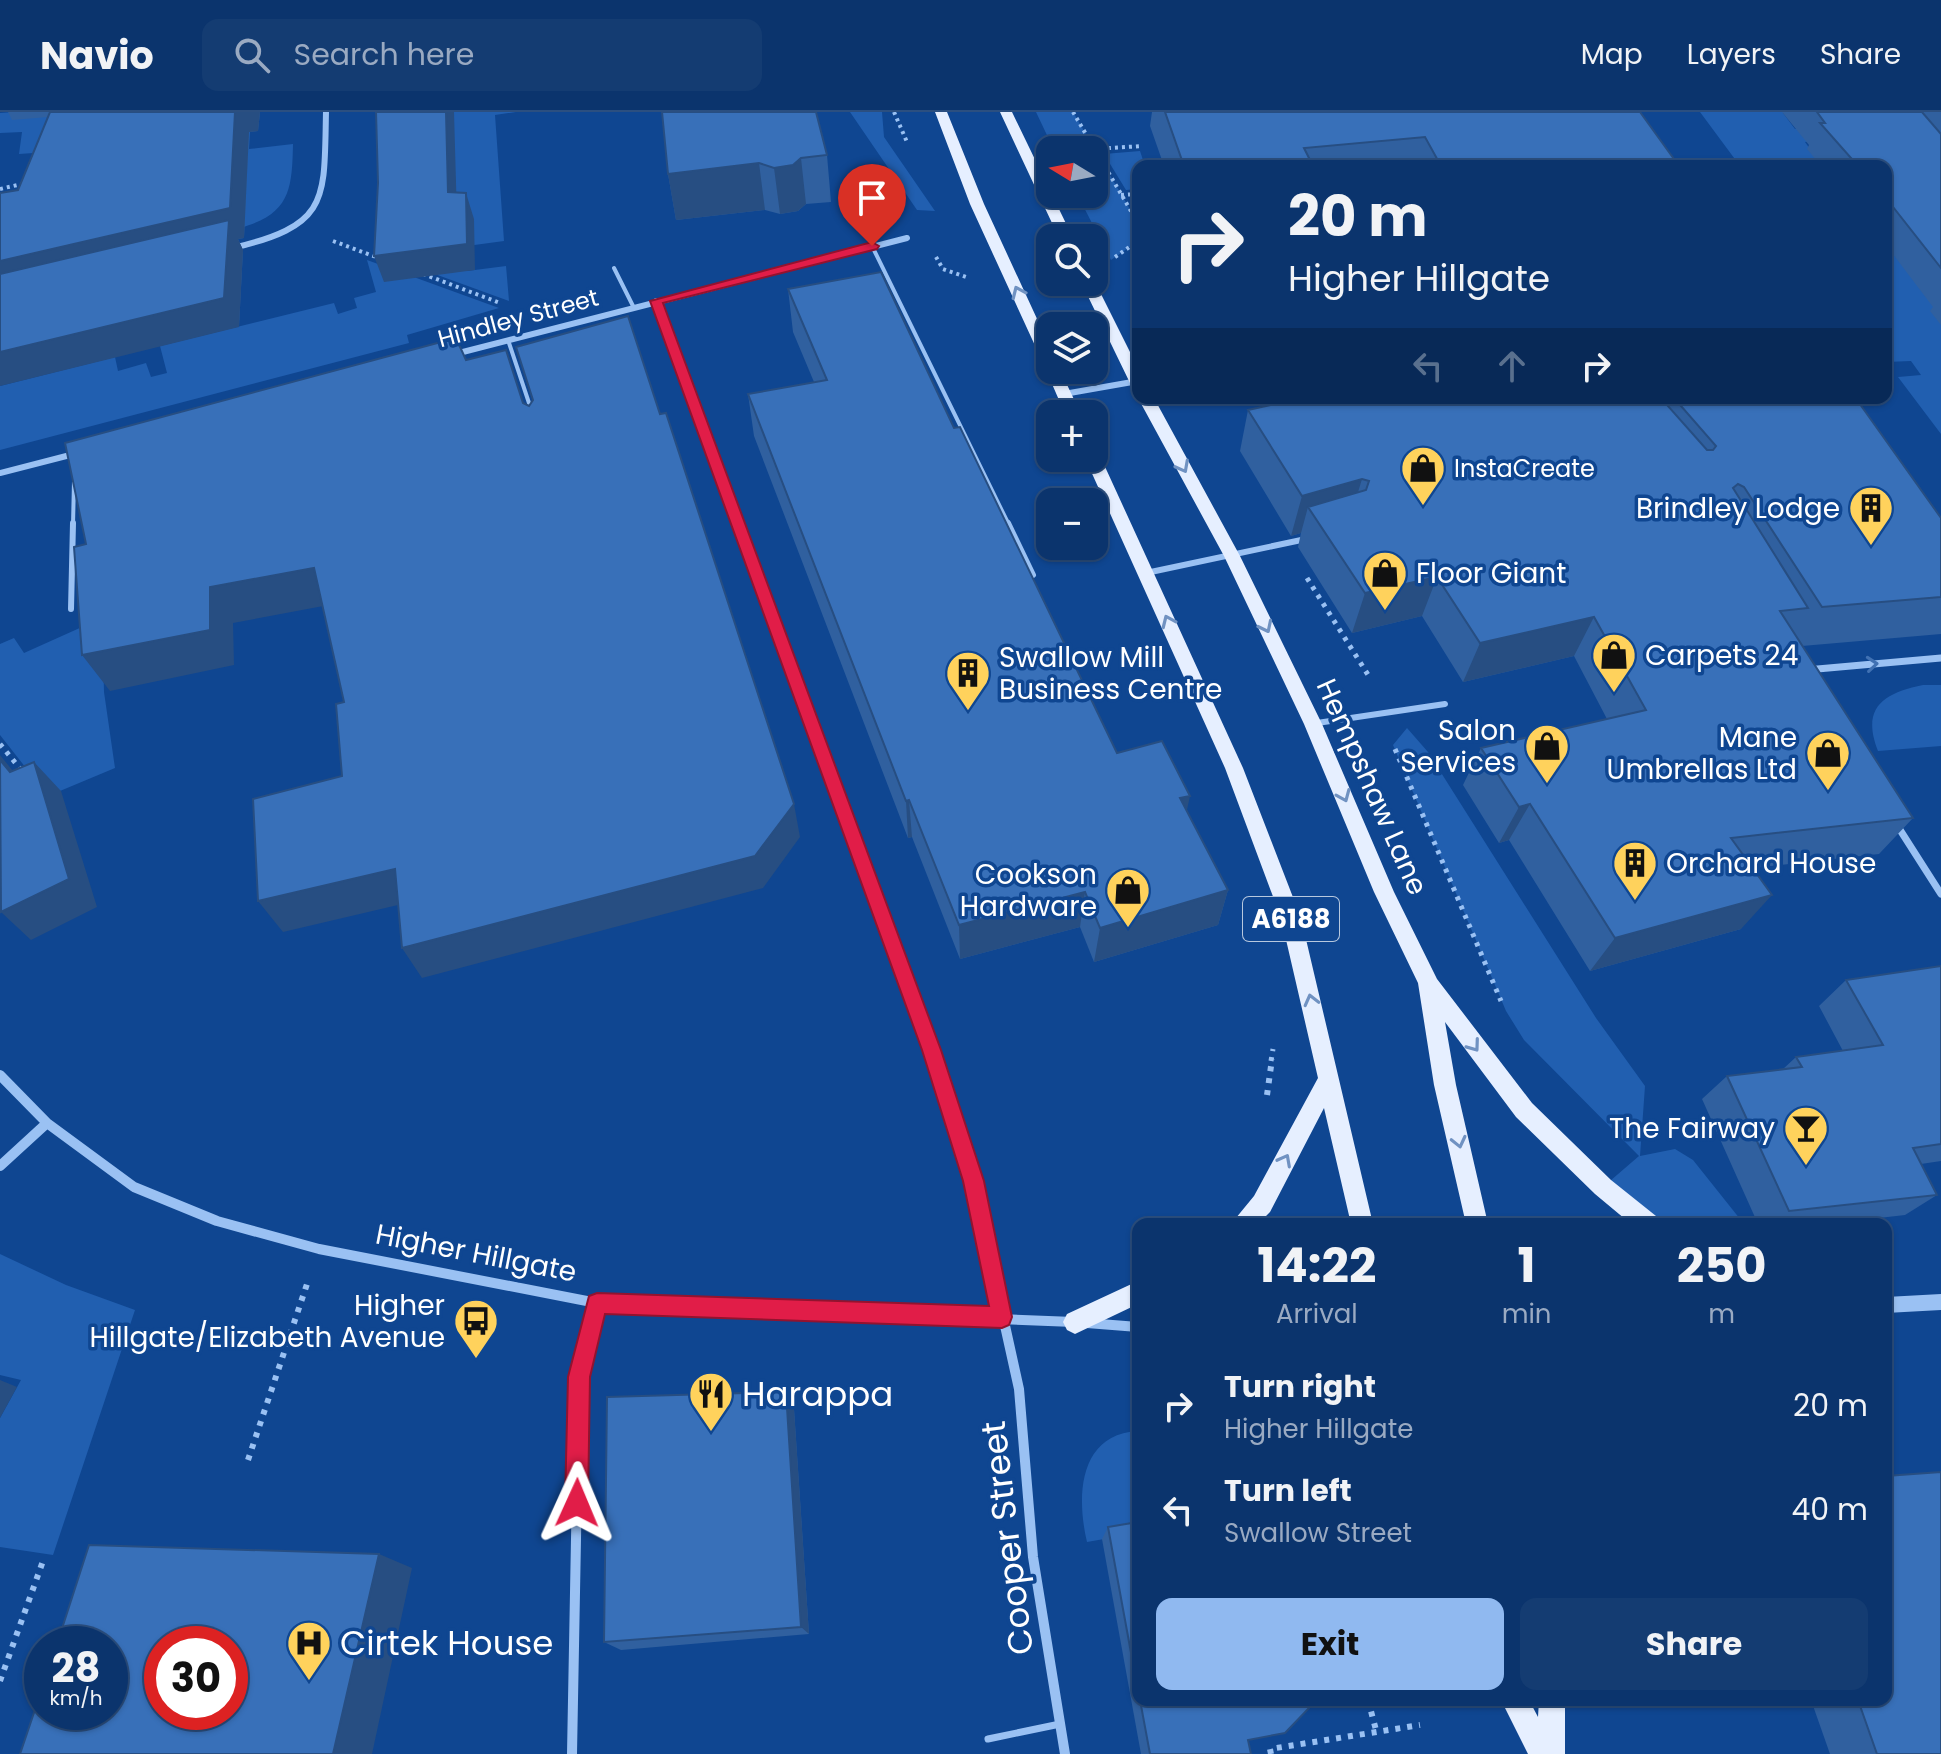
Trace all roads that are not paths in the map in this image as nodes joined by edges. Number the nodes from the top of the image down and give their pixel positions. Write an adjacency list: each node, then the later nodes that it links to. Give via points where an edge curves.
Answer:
1 (326, 112): 7 (street, via 319,202 276,236)
2 (941, 112): 12 (main road, one-way to 2)
3 (1006, 112): 4 (main road)
4 (1059, 224)
5 (907, 238): 6 (street, Hindley Street)
6 (872, 246): 10 (street, Hindley Street); 31 (lane)
7 (223, 251)
8 (614, 268): 11 (lane)
9 (1095, 296): 15 (main road)
10 (656, 301): 11 (street, Hindley Street); 54 (street, Cooper Street, via 931,1050 973,1181)
11 (633, 306): 13 (street, Hindley Street)
12 (1036, 333)
13 (508, 340): 14 (street, Hindley Street); 21 (lane)
14 (448, 356)
15 (1132, 370)
16 (1132, 383): 18 (street)
17 (1059, 384): 18 (main road)
18 (1064, 394): 19 (main road)
19 (1067, 400)
20 (1149, 404): 29 (main road, Hempshaw Lane, one-way to 29)
21 (536, 426)
22 (89, 450): 23 (street)
23 (74, 454): 24 (lane); 26 (street)
24 (74, 465)
25 (1099, 472): 30 (main road, A6188)
26 (0, 473)
27 (74, 477): 32 (lane)
28 (1322, 534): 29 (lane)
29 (1232, 556): 30 (lane); 38 (main road, Hempshaw Lane, one-way to 38)
30 (1146, 573): 43 (main road, A6188, one-way to 30, via 1291,918 1234,768)
31 (1033, 575)
32 (71, 609)
33 (1941, 658): 35 (street, one-way to 33)
34 (1796, 661): 35 (lane)
35 (1802, 671): 36 (street)
36 (1810, 684)
37 (1445, 704): 38 (lane)
38 (1313, 724): 41 (main road, Hempshaw Lane, one-way to 41)
39 (1888, 811): 40 (street)
40 (1941, 894)
41 (1428, 983): 48 (main road, Hempshaw Lane, one-way to 48); 49 (main road, one-way to 49, via 1524,1110)
42 (0, 1075): 44 (street, Higher Hillgate)
43 (1330, 1076): 46 (main road, one-way to 43, via 1262,1204); 47 (main road, A6188)
44 (47, 1123): 45 (street); 52 (street, Higher Hillgate, via 134,1187 217,1221 319,1249)
45 (0, 1166)
46 (1248, 1218)
47 (1361, 1218)
48 (1476, 1218)
49 (1641, 1218)
50 (1132, 1295): 55 (main road)
51 (1941, 1302): 53 (street)
52 (597, 1303): 54 (street, Higher Hillgate); 61 (street, via 579,1377)
53 (1892, 1305)
54 (1002, 1317): 55 (street, Higher Hillgate); 59 (street, Cooper Street, via 1019,1389 1033,1557)
55 (1075, 1322): 56 (street, Higher Hillgate)
56 (1132, 1327)
57 (1517, 1706): 63 (main road)
58 (1552, 1706): 64 (main road)
59 (1060, 1724): 60 (lane); 62 (street, Cooper Street)
60 (988, 1739)
61 (572, 1754)
62 (1065, 1754)
63 (1543, 1754)
64 (1551, 1754)

